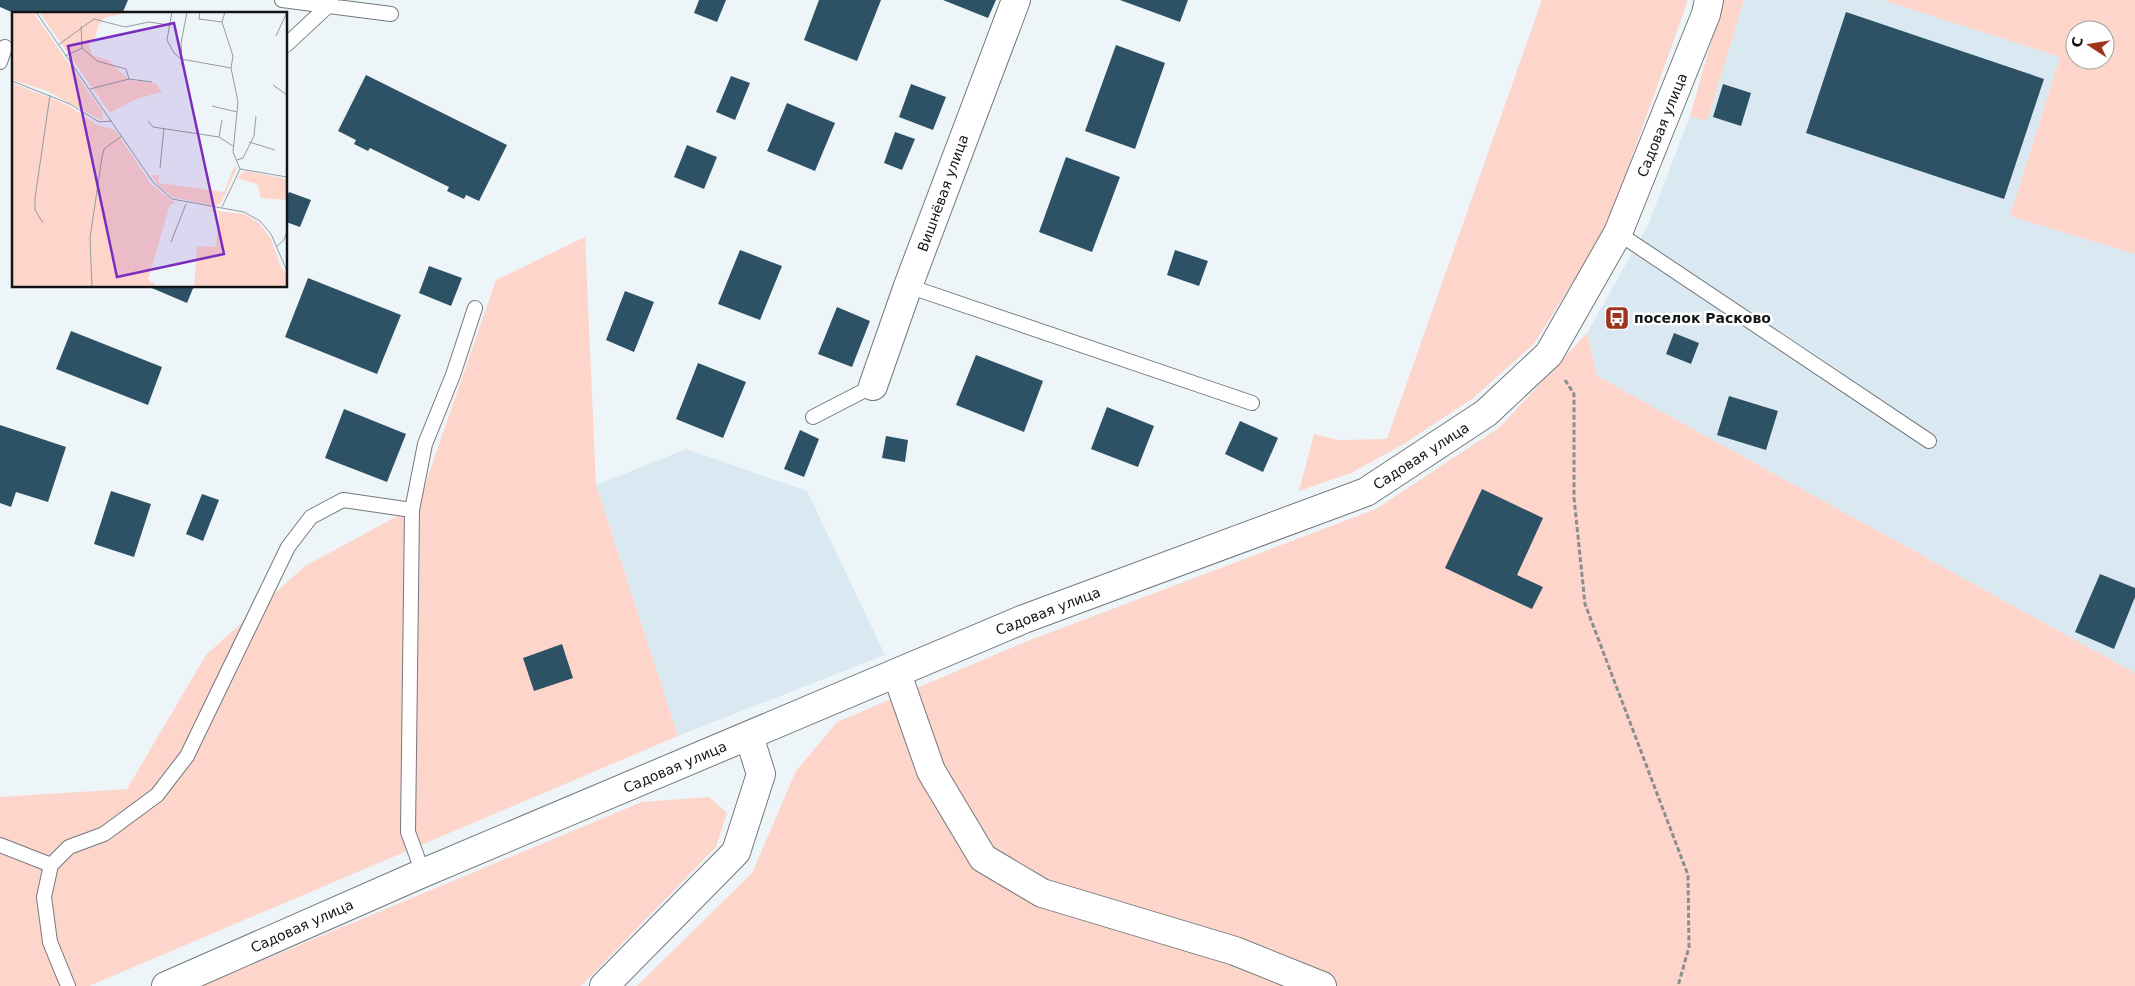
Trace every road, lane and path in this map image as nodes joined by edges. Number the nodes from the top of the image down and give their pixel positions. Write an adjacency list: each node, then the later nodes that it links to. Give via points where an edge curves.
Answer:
1 (282, 0): 4 (lane)
2 (1016, 0): 10 (street, Вишнёвая улица)
3 (1709, 0): 9 (street, Садовая улица)
4 (330, 3): 5 (lane); 6 (lane)
5 (391, 14)
6 (288, 43)
7 (6, 48): 8 (lane)
8 (0, 62)
9 (1618, 233): 12 (street, Садовая улица); 16 (lane)
10 (908, 286): 13 (street, Вишнёвая улица); 14 (lane)
11 (475, 308): 17 (lane, via 425,444)
12 (1549, 354): 18 (street, Садовая улица, via 1486,414 1366,492 1024,619); 27 (path, via 1574,394 1574,498 1585,604 1688,875 1689,947)
13 (873, 386): 15 (lane)
14 (1252, 403)
15 (813, 417)
16 (1929, 441)
17 (412, 510): 21 (lane, via 343,500 311,516 288,547 187,756 157,795 104,834 70,847); 22 (lane, via 408,832)
18 (896, 674): 19 (street, Садовая улица); 26 (street, via 931,771 983,858 1042,893 1235,951)
19 (750, 736): 22 (street, Садовая улица); 25 (street, via 761,774 736,852)
20 (0, 845): 21 (lane)
21 (51, 864): 23 (lane, via 44,897 50,942)
22 (423, 873): 24 (street, Садовая улица)
23 (68, 986)
24 (166, 986)
25 (604, 986)
26 (1322, 986)
27 (1678, 986)

